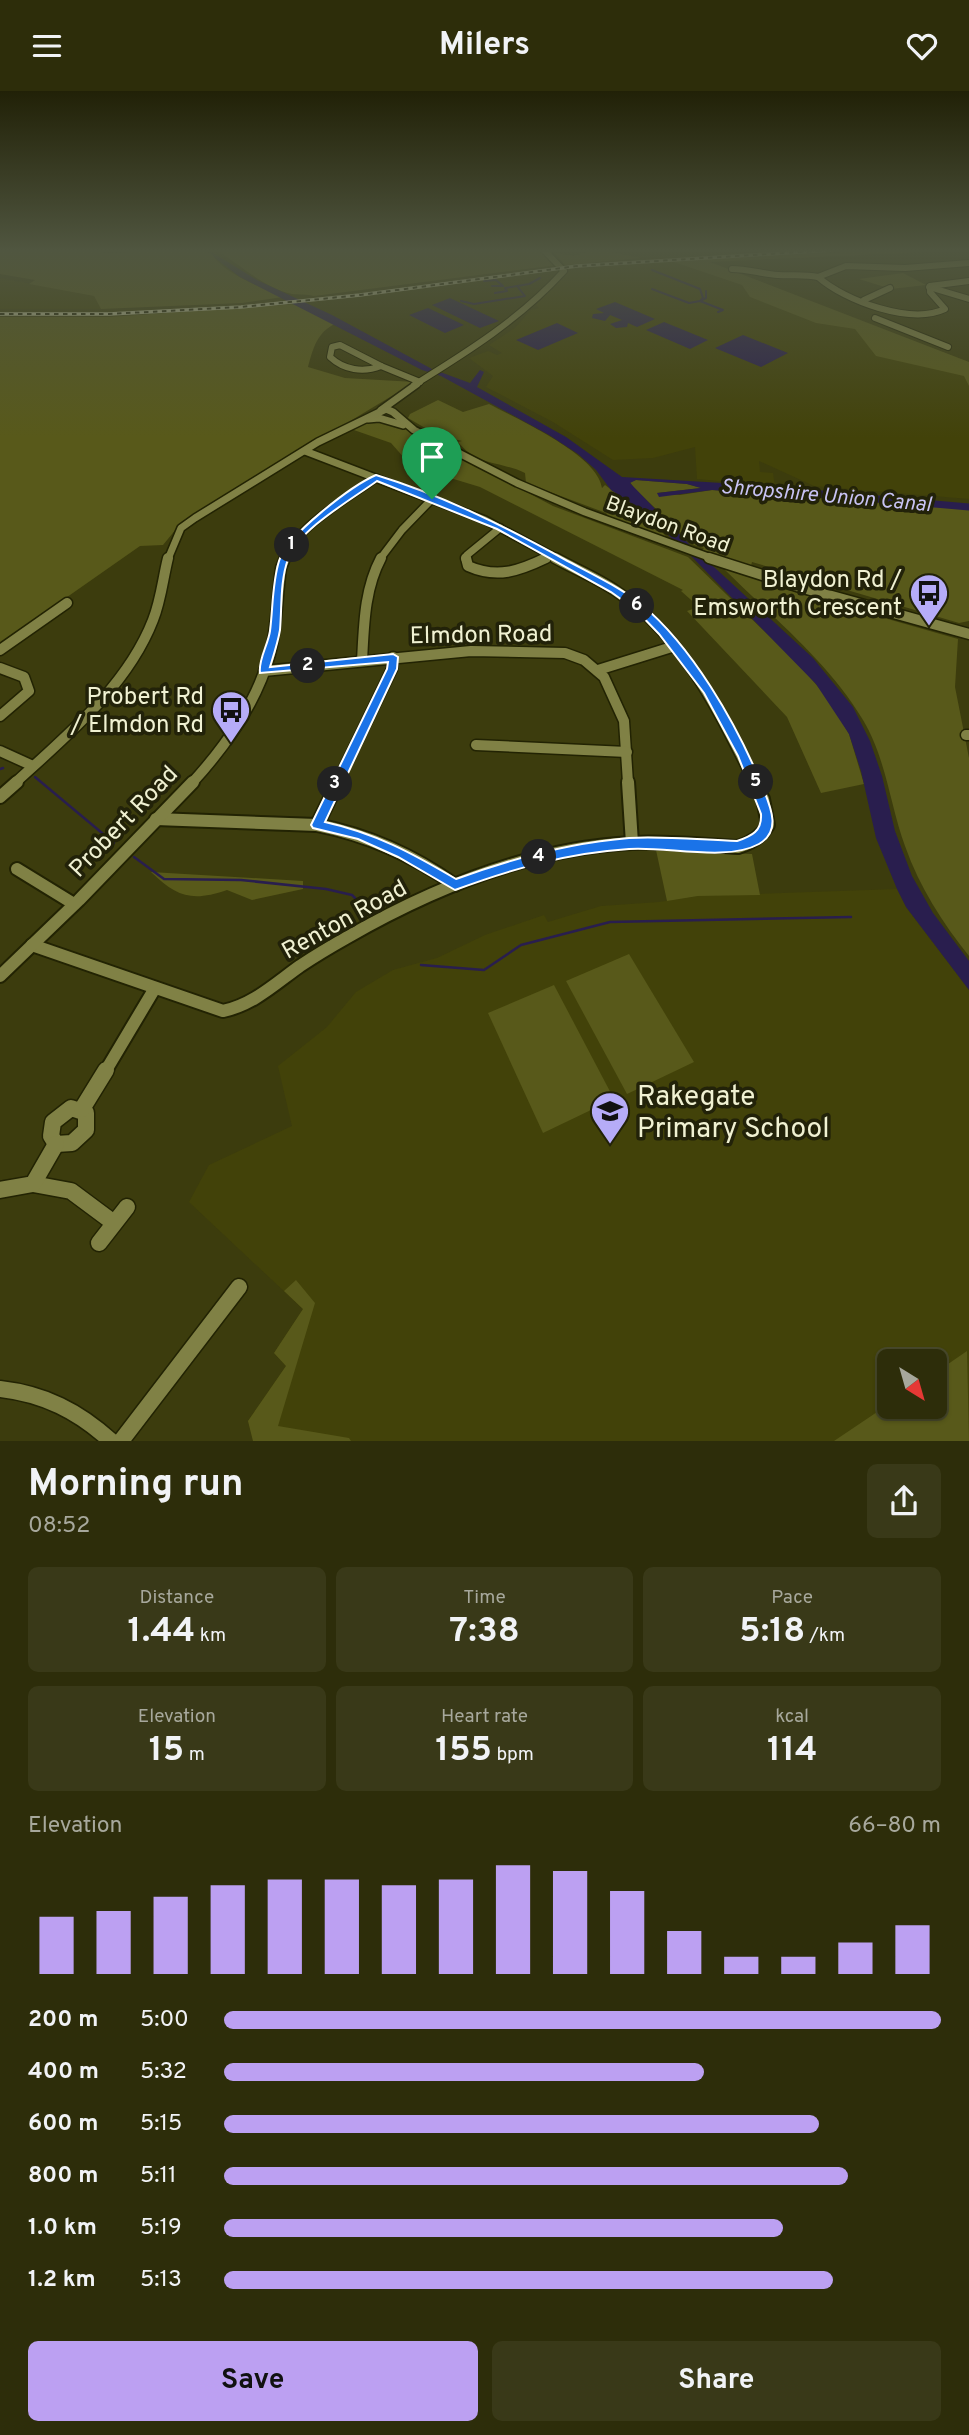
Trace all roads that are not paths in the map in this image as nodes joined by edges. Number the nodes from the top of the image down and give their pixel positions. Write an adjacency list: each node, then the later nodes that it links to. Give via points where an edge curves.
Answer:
1 (524, 312): 9 (street)
2 (895, 312): 4 (street)
3 (940, 312): 4 (street)
4 (903, 315): 6 (street)
5 (875, 318): 6 (street)
6 (890, 324): 7 (street)
7 (947, 347)
8 (382, 366): 8 (street, via 336,339 332,347 334,362 361,371); 9 (street)
9 (420, 382): 10 (street)
10 (397, 396): 11 (street); 12 (street)
11 (394, 413): 12 (street); 13 (street, Blaydon Road)
12 (379, 415): 13 (street, Blaydon Road); 14 (street, via 351,423)
13 (409, 427): 20 (street, Blaydon Road, via 520,485 655,539 865,606)
14 (305, 451): 15 (street, Renton Road); 32 (street, via 181,528 174,539 156,614 134,657 89,711)
15 (376, 478): 16 (street, Renton Road); 27 (street, Probert Road, via 309,527 287,552 281,568 275,633)
16 (432, 499): 17 (street, Renton Road); 24 (street, via 377,564 370,584)
17 (500, 528): 18 (street, Renton Road); 18 (street, via 467,555 468,566 498,574)
18 (551, 555): 21 (street, Renton Road, via 629,600)
19 (67, 603): 22 (street)
20 (969, 633)
21 (675, 646): 26 (street); 36 (street, Renton Road, via 708,690 744,756 763,799 768,825 757,839 737,846)
22 (0, 650)
23 (393, 657): 24 (street, Elmdon Road); 26 (street, Elmdon Road, via 471,650 549,651 575,656); 35 (street, via 392,669)
24 (362, 661): 27 (street, Elmdon Road)
25 (0, 668): 28 (street, via 26,677 30,685)
26 (598, 670): 31 (street, via 621,712)
27 (264, 671): 34 (street, Probert Road, via 223,746)
28 (0, 716)
29 (476, 745): 31 (street)
30 (0, 751): 32 (street)
31 (628, 752): 36 (street)
32 (33, 766): 33 (street)
33 (0, 797)
34 (156, 819): 35 (street); 39 (street, Probert Road)
35 (317, 825): 38 (street, via 360,834 403,853)
36 (632, 843): 38 (street, Renton Road, via 549,854)
37 (17, 869): 39 (street)
38 (455, 885): 42 (street, Renton Road, via 333,945 236,1009 223,1011)
39 (74, 904): 40 (street, Probert Road)
40 (32, 945): 41 (street, Probert Road); 42 (street, Renton Road)
41 (0, 976)
42 (155, 988): 43 (street)
43 (82, 1109): 44 (street, via 88,1118 82,1135 72,1143); 44 (street, via 71,1108 55,1119 50,1130)
44 (56, 1144): 45 (street)
45 (33, 1184): 46 (street); 48 (street, via 71,1191)
46 (0, 1190)
47 (127, 1207): 48 (street)
48 (114, 1223): 49 (street)
49 (99, 1243)
50 (239, 1287): 53 (street)
51 (0, 1389): 52 (street, via 54,1400 80,1414)
52 (111, 1441)
53 (121, 1441)

